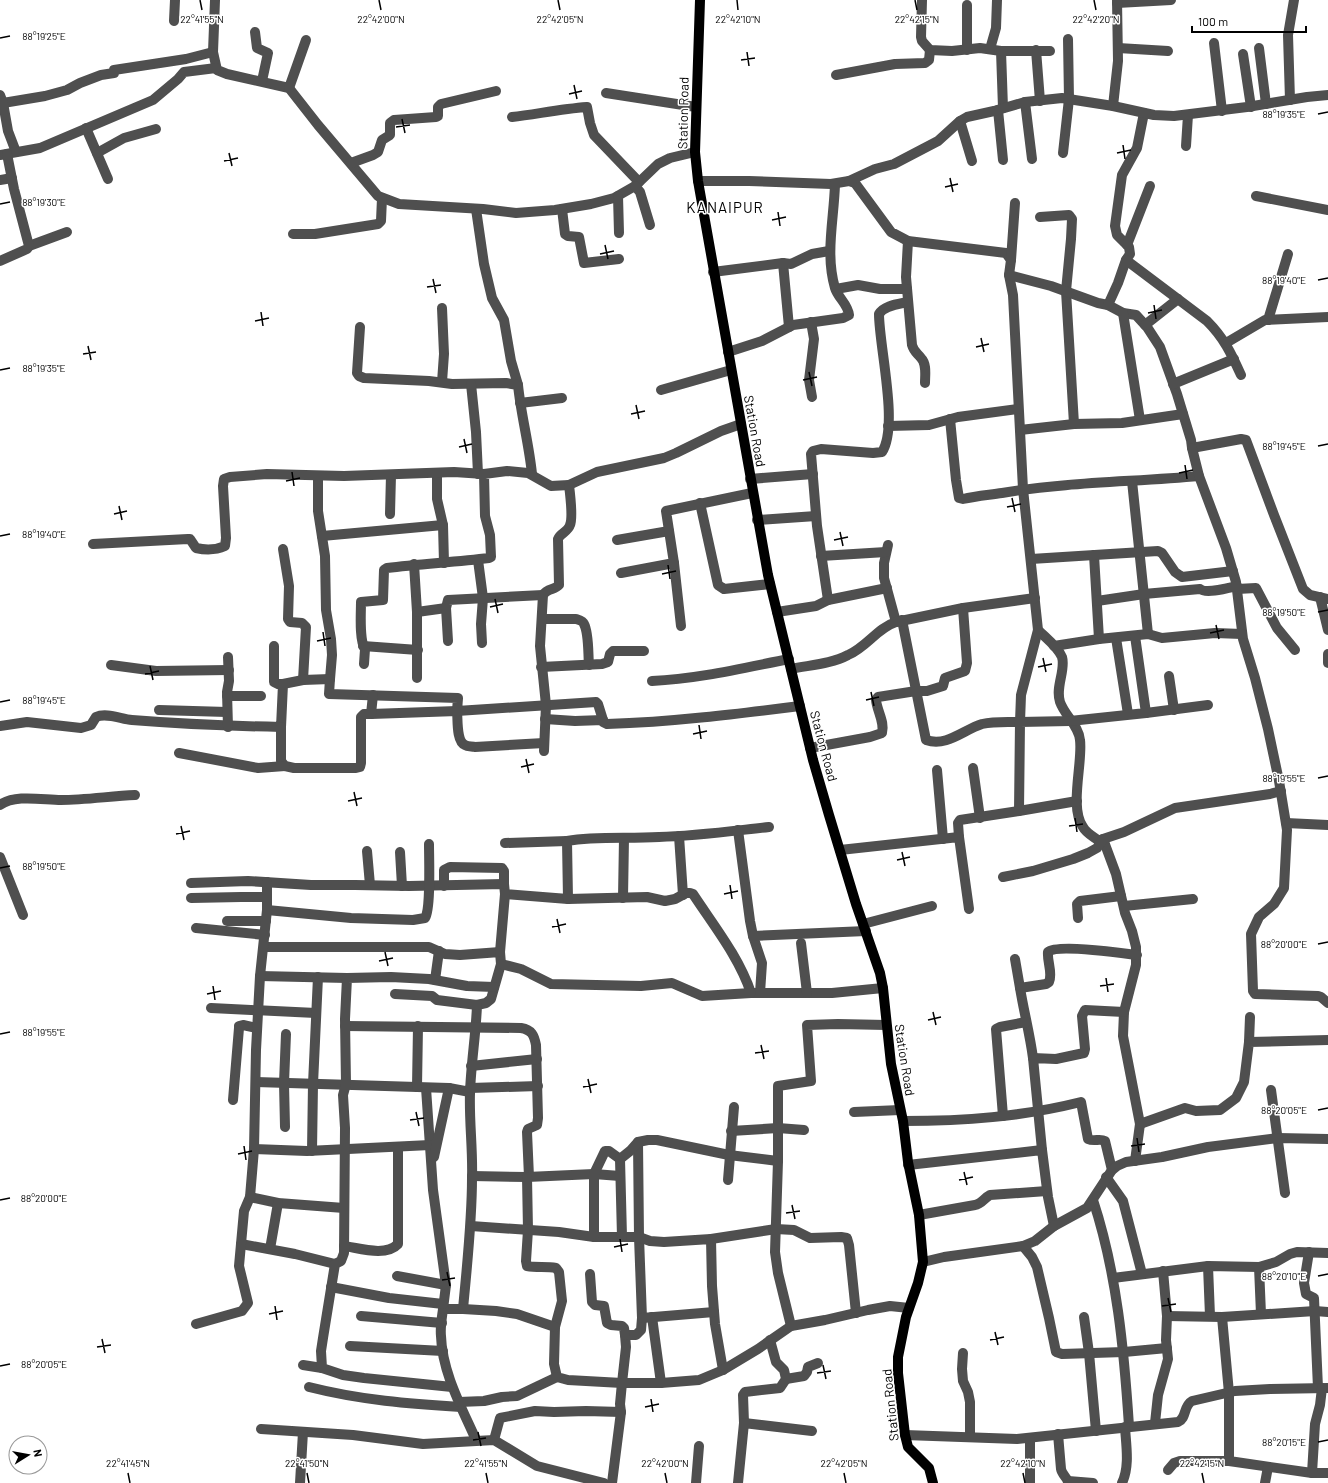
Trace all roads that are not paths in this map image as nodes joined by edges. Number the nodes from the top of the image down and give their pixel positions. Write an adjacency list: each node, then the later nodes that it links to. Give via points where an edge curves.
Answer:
1 (175, 0): 10 (street)
2 (215, 0): 24 (street)
3 (700, 0): 40 (main road, Station Road)
4 (922, 0): 18 (street, via 921,37)
5 (996, 0): 17 (street, via 996,28)
6 (1171, 0): 8 (street)
7 (1294, 0): 35 (street, via 1288,34)
8 (1117, 1): 15 (street)
9 (967, 5): 19 (street)
10 (174, 21)
11 (254, 32): 28 (street, via 256,48 268,53)
12 (1068, 39): 34 (street)
13 (306, 40): 29 (street)
14 (1214, 43): 43 (street)
15 (1118, 48): 23 (street); 39 (street)
16 (1259, 48): 38 (street)
17 (990, 49): 19 (street); 20 (street)
18 (930, 50): 19 (street); 27 (street, via 930,60 925,63 895,64)
19 (968, 50)
20 (1001, 50): 21 (street); 42 (street)
21 (1036, 50): 22 (street); 36 (street)
22 (1050, 51)
23 (1168, 51)
24 (213, 52): 26 (street); 33 (street, via 186,59 114,70 114,73 45,96)
25 (1243, 54): 41 (street)
26 (216, 68): 28 (street, via 227,74); 48 (street, via 184,72 153,100)
27 (836, 75)
28 (262, 81): 29 (street)
29 (289, 88): 58 (street)
30 (496, 91): 58 (street, via 441,104 436,117 394,120 390,123 390,135 382,140 378,152)
31 (606, 93): 40 (street)
32 (1328, 95): 35 (street)
33 (2, 99): 54 (street, via 8,131)
34 (1069, 99): 36 (street); 39 (street); 53 (street)
35 (1290, 100): 38 (street)
36 (1040, 101): 37 (street)
37 (1025, 102): 42 (street); 55 (street)
38 (1266, 104): 41 (street)
39 (1113, 106): 44 (street)
40 (696, 107): 51 (main road, Station Road)
41 (1251, 107): 43 (street)
42 (1000, 109): 47 (street, via 972,115); 56 (street)
43 (1222, 111): 45 (street)
44 (1144, 113): 45 (street); 80 (street, via 1137,148 1122,175 1115,226 1117,235)
45 (1188, 115): 50 (street)
46 (512, 117): 64 (street, via 587,107 594,135)
47 (960, 121): 57 (street); 63 (street, via 938,141 894,164 875,169)
48 (86, 128): 52 (street); 54 (street, via 40,148)
49 (156, 129): 52 (street, via 124,138)
50 (1186, 146)
51 (695, 152): 62 (main road, Station Road); 64 (street, via 670,158 658,164)
52 (97, 153): 60 (street)
53 (1063, 153)
54 (8, 154): 59 (street)
55 (1032, 159)
56 (1003, 160)
57 (972, 161)
58 (351, 163): 69 (street)
59 (12, 178): 61 (street); 81 (street)
60 (108, 179)
61 (0, 180)
62 (698, 181): 65 (street); 89 (main road, Station Road)
63 (849, 181): 65 (street); 79 (street, via 855,183 891,232)
64 (637, 184): 67 (street); 75 (street)
65 (835, 184): 82 (street)
66 (1150, 186): 80 (street)
67 (618, 196): 72 (street); 77 (street)
68 (1256, 196): 73 (street)
69 (382, 198): 71 (street, via 399,204); 78 (street, via 381,221 378,224 315,234)
70 (1015, 204): 85 (street)
71 (476, 209): 72 (street, via 516,213); 114 (street, via 492,298 504,320)
72 (562, 209): 84 (street, via 565,234 579,237 584,262)
73 (1328, 210)
74 (1040, 217): 93 (street, via 1071,217)
75 (650, 224)
76 (67, 232): 81 (street)
77 (619, 233)
78 (293, 234)
79 (908, 241): 85 (street, via 1006,253); 92 (street)
80 (1127, 245): 86 (street, via 1130,254)
81 (29, 246): 87 (street)
82 (829, 251): 88 (street); 91 (street)
83 (1288, 254): 100 (street)
84 (619, 258)
85 (1011, 260): 90 (street)
86 (1126, 260): 94 (street); 96 (street)
87 (0, 261)
88 (783, 264): 89 (street); 103 (street)
89 (714, 272): 106 (main road, Station Road)
90 (1008, 275): 93 (street); 119 (street, via 1013,295)
91 (836, 289): 92 (street, via 858,285 880,289); 101 (street, via 846,304 849,315)
92 (907, 289): 95 (street)
93 (1066, 291): 96 (street); 124 (street)
94 (1178, 298): 102 (street); 105 (street, via 1207,321)
95 (908, 302): 111 (street, via 912,345 925,365); 125 (street, via 888,307 879,314 888,392)
96 (1108, 305): 98 (street)
97 (442, 308): 110 (street)
98 (1123, 313): 102 (street, via 1136,315); 122 (street)
99 (1328, 317): 100 (street)
100 (1268, 320): 105 (street, via 1262,321)
101 (811, 322): 103 (street); 116 (street, via 814,340 809,380)
102 (1145, 325): 113 (street, via 1160,347)
103 (789, 326): 106 (street, via 762,340)
104 (360, 327): 110 (street, via 357,373 359,376)
105 (1226, 343): 107 (street)
106 (728, 352): 108 (main road, Station Road)
107 (1234, 359): 109 (street); 113 (street)
108 (731, 370): 115 (street); 123 (main road, Station Road)
109 (1241, 375)
110 (442, 382): 112 (street)
111 (925, 383)
112 (471, 384): 114 (street); 130 (street)
113 (1173, 384): 120 (street)
114 (518, 385): 118 (street)
115 (661, 390)
116 (812, 397)
117 (562, 398): 118 (street)
118 (520, 403): 131 (street)
119 (1018, 409): 121 (street); 126 (street)
120 (1183, 414): 122 (street); 127 (street)
121 (950, 419): 125 (street, via 929,425); 138 (street, via 959,498)
122 (1140, 420): 124 (street)
123 (741, 424): 135 (main road, Station Road); 137 (street, via 664,458 597,472)
124 (1074, 424): 126 (street)
125 (888, 426): 132 (street, via 886,446 882,452 821,449 813,451)
126 (1020, 430): 138 (street)
127 (1192, 448): 134 (street); 167 (street, via 1246,440 1302,586 1307,593)
128 (437, 473): 129 (street); 130 (street); 144 (street, via 437,499)
129 (391, 474): 133 (street); 141 (street)
130 (481, 474): 131 (street, via 507,471); 154 (street, via 491,554 489,558)
131 (532, 474): 137 (street, via 551,486)
132 (812, 474): 135 (street); 142 (street)
133 (318, 476): 146 (street, via 318,511); 148 (street, via 266,474 225,478 223,486 226,543 222,548 196,548 188,539)
134 (1198, 476): 136 (street); 158 (street)
135 (750, 479): 139 (main road, Station Road)
136 (1132, 481): 138 (street); 150 (street)
137 (569, 484): 164 (street, via 571,522 558,539 560,585)
138 (1023, 489): 153 (street)
139 (752, 493): 140 (street); 143 (main road, Station Road)
140 (700, 504): 145 (street, via 666,511); 160 (street, via 718,585 724,589)
141 (390, 514)
142 (816, 516): 143 (street); 152 (street)
143 (758, 520): 160 (main road, Station Road)
144 (443, 525): 146 (street); 155 (street)
145 (669, 531): 147 (street); 156 (street)
146 (322, 536): 204 (street, via 326,610 332,655)
147 (617, 540)
148 (93, 544)
149 (283, 549): 205 (street, via 289,586 288,618 290,622 302,623 306,627)
150 (1139, 553): 151 (street); 158 (street, via 1162,553 1174,572 1182,577); 163 (street)
151 (1094, 555): 153 (street); 169 (street)
152 (821, 556): 162 (street, via 887,549 884,563); 168 (street)
153 (1031, 559): 166 (street)
154 (478, 560): 155 (street); 165 (street)
155 (444, 563): 157 (street)
156 (674, 563): 159 (street); 176 (street)
157 (414, 564): 172 (street); 187 (street, via 384,570 383,600 361,602)
158 (1233, 571): 161 (street)
159 (621, 573)
160 (770, 584): 173 (main road, Station Road)
161 (1237, 587): 163 (street); 180 (street); 190 (street, via 1256,588 1277,628)
162 (887, 588): 168 (street); 175 (street)
163 (1144, 594): 169 (street); 179 (street)
164 (543, 595): 165 (street); 174 (street)
165 (483, 598): 170 (street, via 448,600); 185 (street)
166 (1035, 598): 171 (street); 177 (street)
167 (1324, 598): 178 (street)
168 (828, 600): 173 (street, via 816,606)
169 (1097, 601): 183 (street)
170 (446, 608): 172 (street); 184 (street)
171 (963, 608): 175 (street); 208 (street, via 967,663 965,671 945,678 944,686 927,691)
172 (417, 612): 189 (street)
173 (777, 612): 194 (main road, Station Road)
174 (542, 619): 198 (street, via 581,620 585,624); 199 (street)
175 (899, 621): 200 (street, via 887,625 849,655); 208 (street)
176 (681, 626)
177 (1038, 630): 188 (street); 225 (street, via 1021,695)
178 (1328, 630)
179 (1148, 634): 180 (street, via 1162,638 1214,633); 181 (street)
180 (1242, 634): 234 (street, via 1268,729)
181 (1135, 636): 182 (street); 219 (street)
182 (1116, 638): 183 (street); 221 (street)
183 (1099, 639): 188 (street)
184 (448, 641)
185 (482, 643)
186 (274, 646): 207 (street, via 275,684)
187 (363, 646): 189 (street); 196 (street)
188 (1054, 646): 224 (street, via 1062,659 1060,703)
189 (418, 650): 203 (street)
190 (1295, 650)
191 (644, 651): 198 (street, via 613,651 606,663)
192 (1328, 654): 195 (street)
193 (228, 656): 201 (street)
194 (788, 659): 200 (main road, Station Road); 206 (street, via 692,678)
195 (1328, 663)
196 (364, 664)
197 (111, 665): 201 (street, via 156,671)
198 (589, 665): 199 (street)
199 (541, 667): 212 (street)
200 (791, 669): 214 (main road, Station Road)
201 (229, 670): 210 (street)
202 (1168, 676): 216 (street)
203 (417, 678)
204 (330, 679): 205 (street); 209 (street, via 329,694)
205 (303, 680): 207 (street)
206 (652, 681)
207 (283, 684): 228 (street)
208 (916, 690): 225 (street, via 926,740 932,742 947,740 982,724 1000,721); 229 (street, via 878,697 876,704 883,726 882,733)
209 (373, 695): 217 (street, via 458,698); 220 (street)
210 (227, 696): 211 (street); 218 (street)
211 (261, 696)
212 (546, 705): 217 (street); 222 (street); 223 (street, via 596,702)
213 (1208, 705): 216 (street)
214 (800, 706): 223 (street, via 637,723 607,724); 229 (main road, Station Road)
215 (159, 710): 218 (street)
216 (1174, 710): 219 (street)
217 (457, 711): 220 (street); 222 (street, via 459,737 465,746 544,747)
218 (227, 712): 227 (street)
219 (1146, 713): 221 (street)
220 (371, 714): 231 (street, via 364,714 361,717 360,766 350,769)
221 (1128, 714): 224 (street)
222 (544, 719): 223 (street)
223 (603, 720)
224 (1070, 721): 225 (street); 236 (street, via 1080,739)
225 (1020, 722): 238 (street)
226 (0, 726): 227 (street, via 27,722 81,728 91,724 96,716 103,715 131,720)
227 (228, 726): 228 (street)
228 (281, 727): 231 (street, via 281,761)
229 (810, 748): 252 (main road, Station Road)
230 (179, 753): 231 (street, via 253,767)
231 (285, 766)
232 (973, 768): 239 (street)
233 (937, 770): 247 (street)
234 (1281, 791): 240 (street); 248 (street, via 1175,808)
235 (135, 795): 237 (street, via 60,800 27,798)
236 (1077, 801): 238 (street); 248 (street, via 1083,828 1099,840)
237 (0, 805)
238 (1019, 811): 239 (street)
239 (980, 818): 245 (street, via 960,820)
240 (1286, 823): 241 (street); 300 (street, via 1284,888 1274,904 1259,917 1251,934 1253,991 1255,994 1318,996)
241 (1328, 825)
242 (769, 827): 243 (street)
243 (738, 830): 244 (street); 282 (street)
244 (679, 836): 246 (street); 265 (street)
245 (959, 837): 247 (street); 273 (street)
246 (624, 838): 249 (street, via 584,838); 268 (street)
247 (943, 839): 252 (street)
248 (1103, 839): 256 (street, via 1097,848 1073,859); 271 (street, via 1116,874)
249 (566, 841): 250 (street); 269 (street)
250 (505, 843)
251 (429, 844): 262 (street)
252 (840, 850): 279 (main road, Station Road)
253 (367, 851): 260 (street)
254 (400, 852): 261 (street)
255 (0, 857): 275 (street)
256 (1003, 877)
257 (267, 882): 258 (street); 260 (street); 266 (street)
258 (191, 883)
259 (504, 884): 263 (street); 263 (street, via 502,868 450,867 444,870); 264 (street)
260 (370, 885): 261 (street)
261 (402, 886): 262 (street)
262 (429, 886): 263 (street); 274 (street, via 427,914 421,919 351,918)
263 (444, 886)
264 (505, 894): 269 (street); 286 (street)
265 (683, 895): 268 (street, via 665,901 647,897); 297 (street, via 693,894)
266 (267, 897): 267 (street); 274 (street)
267 (191, 898)
268 (623, 898): 269 (street)
269 (568, 899)
270 (1193, 900): 271 (street)
271 (1122, 901): 276 (street, via 1080,901 1076,907); 287 (street, via 1135,938)
272 (932, 906): 279 (street)
273 (969, 908)
274 (267, 910): 278 (street)
275 (23, 915)
276 (1078, 918)
277 (227, 921): 278 (street)
278 (266, 921): 281 (street)
279 (865, 927): 282 (street); 295 (main road, Station Road)
280 (196, 928): 281 (street)
281 (265, 934): 284 (street)
282 (753, 936): 297 (street, via 762,962)
283 (801, 943): 298 (street)
284 (264, 947): 285 (street, via 429,947); 290 (street)
285 (439, 952): 286 (street, via 460,955); 293 (street)
286 (500, 952): 289 (street)
287 (1137, 955): 296 (street, via 1053,949 1048,952 1051,976 1049,982); 304 (street)
288 (1015, 959): 296 (street)
289 (501, 964): 294 (street); 297 (street, via 521,969 551,984 641,986 672,983 702,996)
290 (260, 976): 291 (street); 303 (street)
291 (318, 977): 292 (street); 305 (street)
292 (347, 978): 293 (street); 308 (street)
293 (435, 980): 294 (street, via 467,986)
294 (494, 987): 301 (street, via 489,1001)
295 (884, 988): 298 (street); 310 (main road, Station Road)
296 (1020, 988): 307 (street)
297 (756, 993): 298 (street)
298 (807, 993)
299 (395, 994): 301 (street, via 432,996 437,1000)
300 (1328, 1003)
301 (477, 1005): 312 (street)
302 (211, 1008): 303 (street)
303 (258, 1011): 305 (street); 311 (street)
304 (1124, 1012): 316 (street, via 1084,1010 1084,1053 1056,1059); 335 (street, via 1122,1036)
305 (316, 1013): 321 (street)
306 (1250, 1017): 315 (street)
307 (1026, 1022): 316 (street); 333 (street, via 996,1029)
308 (346, 1026): 309 (street); 322 (street)
309 (418, 1026): 312 (street); 324 (street)
310 (886, 1026): 330 (main road, Station Road); 337 (street, via 807,1025 811,1081 778,1086)
311 (257, 1028): 319 (street); 328 (street, via 239,1026)
312 (476, 1029): 317 (street, via 526,1029 534,1035); 318 (street)
313 (286, 1034): 320 (street)
314 (1328, 1040): 315 (street)
315 (1249, 1042): 335 (street, via 1244,1082 1236,1098 1231,1102 1220,1110 1196,1111 1185,1108)
316 (1034, 1058): 331 (street)
317 (537, 1059): 318 (street); 323 (street)
318 (471, 1066): 326 (street)
319 (256, 1082): 320 (street); 346 (street)
320 (284, 1083): 321 (street); 336 (street)
321 (313, 1084): 322 (street); 348 (street)
322 (346, 1084): 324 (street); 345 (street, via 343,1095)
323 (538, 1086): 326 (street); 359 (street, via 538,1123 527,1132)
324 (421, 1087): 325 (street); 343 (street)
325 (449, 1088): 326 (street); 353 (street)
326 (470, 1090): 357 (street)
327 (1271, 1090): 340 (street)
328 (233, 1100)
329 (734, 1106): 339 (street)
330 (900, 1110): 332 (street); 334 (main road, Station Road)
331 (1040, 1111): 333 (street); 347 (street); 356 (street, via 1081,1102 1088,1139 1105,1141)
332 (854, 1112)
333 (1002, 1116): 334 (street, via 958,1121)
334 (903, 1121): 354 (main road, Station Road)
335 (1140, 1124): 352 (street)
336 (286, 1127)
337 (778, 1128): 338 (street); 339 (street); 351 (street)
338 (804, 1130)
339 (732, 1131): 349 (street)
340 (1278, 1138): 341 (street); 352 (street, via 1208,1147); 362 (street)
341 (1328, 1139)
342 (638, 1142): 349 (street, via 657,1140); 350 (street); 374 (street)
343 (430, 1145): 344 (street); 353 (street)
344 (398, 1147): 345 (street); 377 (street, via 398,1244 380,1251)
345 (345, 1149): 348 (street); 366 (street)
346 (254, 1150): 348 (street); 363 (street)
347 (1042, 1150): 354 (street); 361 (street)
348 (312, 1151)
349 (729, 1155): 351 (street); 360 (street)
350 (620, 1159): 355 (street, via 605,1151); 358 (street)
351 (778, 1161): 370 (street)
352 (1135, 1161): 356 (street, via 1117,1166)
353 (432, 1165): 391 (street, via 432,1190)
354 (908, 1165): 367 (main road, Station Road)
355 (594, 1174): 358 (street); 359 (street); 372 (street)
356 (1109, 1174): 364 (street); 388 (street, via 1123,1201)
357 (472, 1176): 359 (street); 368 (street)
358 (620, 1176): 373 (street)
359 (528, 1177): 371 (street)
360 (728, 1180)
361 (1048, 1191): 367 (street, via 990,1195 975,1205); 369 (street)
362 (1286, 1193)
363 (250, 1197): 365 (street); 376 (street, via 244,1211)
364 (1093, 1200): 369 (street, via 1087,1208); 390 (street)
365 (278, 1203): 366 (street); 379 (street)
366 (344, 1208): 377 (street)
367 (919, 1215): 382 (main road, Station Road)
368 (471, 1226): 371 (street); 395 (street)
369 (1054, 1226): 378 (street, via 1042,1237)
370 (776, 1229): 375 (street); 399 (street, via 794,1230 810,1238 847,1238); 409 (street, via 777,1266)
371 (528, 1230): 372 (street); 410 (street, via 527,1266 549,1266 560,1272 562,1301)
372 (594, 1237): 373 (street)
373 (622, 1237): 374 (street)
374 (638, 1237): 375 (street, via 664,1242); 406 (street)
375 (711, 1239): 397 (street)
376 (241, 1244): 379 (street); 408 (street, via 239,1266 248,1303 242,1311)
377 (344, 1246): 383 (street, via 341,1261)
378 (1023, 1246): 382 (street); 418 (street, via 1037,1267 1056,1352)
379 (270, 1249): 383 (street)
380 (1309, 1252): 381 (street); 385 (street, via 1290,1254); 396 (street, via 1304,1283 1306,1294 1314,1298)
381 (1328, 1253)
382 (923, 1262): 394 (main road, Station Road)
383 (335, 1264): 392 (street)
384 (1208, 1266): 385 (street); 386 (street); 403 (street)
385 (1259, 1267): 400 (street)
386 (1163, 1271): 388 (street); 402 (street)
387 (590, 1274): 411 (street, via 592,1302 604,1306 607,1323 611,1326 622,1326)
388 (1142, 1274): 390 (street)
389 (397, 1276): 391 (street)
390 (1113, 1278): 416 (street)
391 (446, 1285): 393 (street)
392 (331, 1287): 393 (street); 421 (street, via 321,1356)
393 (443, 1307): 395 (street); 407 (street)
394 (909, 1308): 399 (street, via 890,1306); 441 (main road, Station Road, via 897,1365)
395 (463, 1309): 410 (street, via 517,1314)
396 (1315, 1311): 398 (street); 400 (street); 429 (street)
397 (714, 1312): 406 (street); 422 (street)
398 (1328, 1312)
399 (856, 1313): 409 (street)
400 (1261, 1314): 405 (street)
401 (361, 1316): 407 (street)
402 (1167, 1316): 403 (street); 414 (street)
403 (1210, 1316): 405 (street)
404 (1084, 1317): 418 (street)
405 (1222, 1317): 430 (street)
406 (647, 1318): 411 (street, via 636,1335); 426 (street)
407 (442, 1323): 415 (street)
408 (196, 1324)
409 (791, 1326): 412 (street)
410 (555, 1327): 423 (street, via 554,1364)
411 (625, 1335): 425 (street)
412 (770, 1340): 422 (street); 424 (street, via 776,1362 784,1370)
413 (350, 1346): 415 (street)
414 (1167, 1348): 416 (street); 434 (street, via 1167,1364 1158,1395)
415 (443, 1351): 427 (street)
416 (1124, 1352): 418 (street); 435 (street)
417 (963, 1353): 442 (street, via 963,1381 970,1402)
418 (1089, 1353): 437 (street)
419 (818, 1363): 424 (street, via 808,1367 804,1376)
420 (303, 1365): 421 (street)
421 (322, 1368): 427 (street, via 364,1378)
422 (723, 1370): 426 (street, via 699,1380)
423 (557, 1377): 425 (street); 431 (street, via 517,1396)
424 (786, 1378): 433 (street, via 780,1388 745,1392)
425 (622, 1383): 426 (street); 432 (street)
426 (661, 1383)
427 (452, 1386): 431 (street)
428 (309, 1387): 431 (street, via 403,1404)
429 (1323, 1388): 430 (street); 450 (street, via 1315,1424)
430 (1229, 1392): 434 (street, via 1189,1402 1180,1421); 447 (street)
431 (460, 1405): 444 (street)
432 (621, 1412): 445 (street, via 535,1411 500,1418); 455 (street)
433 (744, 1423): 438 (street); 457 (street)
434 (1155, 1423): 435 (street)
435 (1127, 1426): 437 (street); 461 (street, via 1126,1468)
436 (261, 1429): 439 (street)
437 (1096, 1430): 440 (street)
438 (812, 1431)
439 (303, 1432): 444 (street, via 423,1444); 453 (street)
440 (1058, 1434): 443 (street); 452 (street, via 1061,1470)
441 (905, 1435): 442 (street); 458 (main road, Station Road, via 908,1447 929,1468)
442 (970, 1437): 443 (street)
443 (1030, 1438): 459 (street)
444 (476, 1440): 445 (street)
445 (494, 1440): 454 (street, via 537,1466)
446 (699, 1446): 456 (street)
447 (1229, 1461): 448 (street); 449 (street, via 1180,1461)
448 (1268, 1467): 450 (street); 462 (street)
449 (1168, 1470)
450 (1312, 1473): 451 (street)
451 (1328, 1473)
452 (1068, 1482): 460 (street)
453 (300, 1483)
454 (604, 1483)
455 (612, 1483)
456 (696, 1483)
457 (738, 1483)
458 (933, 1483)
459 (1030, 1483)
460 (1093, 1483)
461 (1122, 1483)
462 (1265, 1483)

